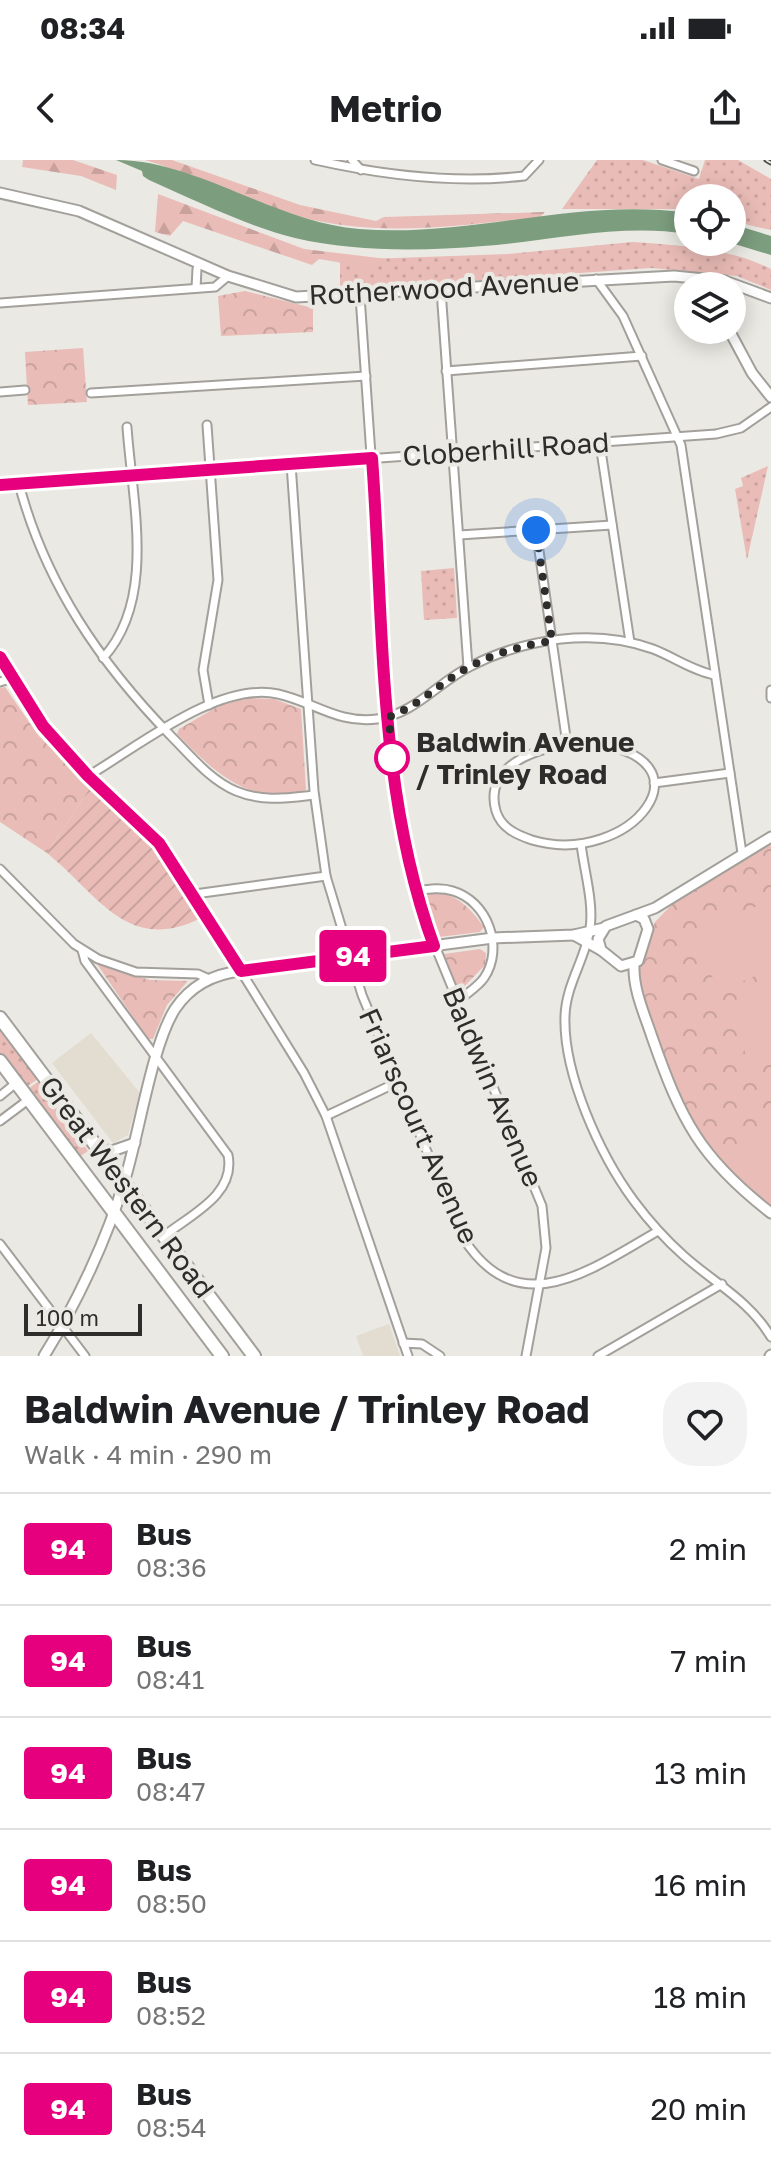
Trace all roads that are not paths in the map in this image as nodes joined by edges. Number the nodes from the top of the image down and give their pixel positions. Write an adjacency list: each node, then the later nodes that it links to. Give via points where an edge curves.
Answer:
1 (315, 160): 5 (street)
2 (352, 160): 5 (street)
3 (539, 160): 5 (street, via 519,177)
4 (662, 160): 6 (street)
5 (361, 170)
6 (694, 171)
7 (0, 193): 9 (street, Rotherwood Avenue, via 93,216)
8 (197, 269): 12 (street)
9 (228, 276): 12 (street, via 215,287); 15 (street, Rotherwood Avenue, via 296,297)
10 (674, 278): 11 (street)
11 (596, 279): 13 (street, Rotherwood Avenue); 19 (street, Rotherwood Avenue, via 617,304)
12 (196, 288): 17 (street)
13 (441, 290): 15 (street, Rotherwood Avenue); 20 (street)
14 (746, 291): 16 (street)
15 (360, 296): 21 (street, Baldwin Avenue)
16 (771, 298)
17 (0, 303)
18 (736, 344): 25 (street)
19 (642, 356): 20 (street); 29 (street, Rotherwood Avenue)
20 (446, 371): 31 (street)
21 (366, 376): 24 (street); 32 (street, Baldwin Avenue)
22 (25, 390): 23 (street)
23 (0, 392)
24 (91, 393)
25 (771, 397)
26 (771, 407): 29 (street, Cloberhill Road, via 728,432)
27 (207, 425): 34 (street)
28 (127, 427): 35 (street)
29 (677, 437): 30 (street, Cloberhill Road); 46 (street, Rotherwood Avenue)
30 (600, 444): 31 (street, Cloberhill Road); 38 (street)
31 (452, 453): 32 (street, Cloberhill Road); 40 (street)
32 (372, 458): 33 (street, Cloberhill Road); 53 (street, Baldwin Avenue)
33 (291, 464): 34 (street, Cloberhill Road); 52 (street, Friarscourt Avenue)
34 (210, 469): 35 (street, Cloberhill Road); 51 (street, via 218,580 203,670)
35 (131, 475): 36 (street, Cloberhill Road); 44 (street, via 135,598 125,628)
36 (19, 484): 37 (street, Cloberhill Road); 44 (street, via 29,524 59,589)
37 (0, 485)
38 (612, 525): 39 (street); 42 (street)
39 (536, 530): 40 (street); 41 (street)
40 (459, 535): 45 (street)
41 (552, 641): 42 (street); 45 (street, via 511,649); 55 (street)
42 (630, 642): 46 (street)
43 (0, 657): 47 (street)
44 (103, 658): 54 (street)
45 (468, 667): 53 (street)
46 (715, 675): 56 (street, Rotherwood Avenue)
47 (13, 678): 48 (street); 57 (street, via 43,726)
48 (0, 682)
49 (771, 690): 50 (street)
50 (771, 698)
51 (209, 705): 52 (street, via 256,692); 54 (street)
52 (308, 706): 53 (street, via 349,720); 59 (street, Friarscourt Avenue)
53 (389, 717): 65 (street, Baldwin Avenue, via 398,809)
54 (165, 730): 57 (street); 59 (street, via 208,773 238,792 278,799)
55 (567, 744): 58 (street, via 633,752 648,767); 61 (street, via 536,752 507,769 496,787 495,808 515,834 550,844)
56 (730, 773): 58 (street); 62 (street, Rotherwood Avenue)
57 (88, 776): 66 (street, via 159,843)
58 (654, 783): 61 (street, via 649,808 635,823)
59 (314, 795): 64 (street, Friarscourt Avenue)
60 (771, 837): 62 (street)
61 (581, 844): 71 (street)
62 (742, 853): 67 (street)
63 (0, 869): 74 (street)
64 (326, 876): 66 (street); 76 (street, Friarscourt Avenue)
65 (416, 891): 72 (street, via 450,889 470,899 484,914); 73 (street, Baldwin Avenue)
66 (195, 894): 79 (street)
67 (655, 908): 68 (street); 69 (street)
68 (636, 915): 69 (street); 70 (street)
69 (647, 925): 77 (street)
70 (604, 928): 71 (street); 75 (street, via 598,939)
71 (588, 937): 72 (street); 75 (street); 97 (street, via 565,1013 573,1070 607,1158)
72 (493, 938): 73 (street); 82 (street, via 485,977)
73 (434, 946): 76 (street); 82 (street, Baldwin Avenue)
74 (82, 950): 80 (street, via 136,972); 84 (street)
75 (601, 950): 78 (street)
76 (349, 957): 79 (street); 86 (street, Friarscourt Avenue)
77 (634, 965): 78 (street); 81 (street)
78 (621, 966): 81 (street)
79 (241, 971): 80 (street); 90 (street)
80 (209, 979): 84 (street, via 175,1009)
81 (633, 980): 96 (street, via 683,1119 721,1172)
82 (456, 1003): 101 (street, Baldwin Avenue, via 542,1206 546,1248)
83 (0, 1018): 93 (main road, Great Western Road)
84 (157, 1059): 92 (street); 98 (street, via 224,1146 230,1165 222,1191)
85 (0, 1061): 87 (main road, Great Western Road)
86 (398, 1082): 90 (street); 101 (street, Friarscourt Avenue, via 468,1245 494,1272)
87 (16, 1083): 88 (street); 89 (main road, Great Western Road)
88 (0, 1096)
89 (28, 1100): 91 (street); 95 (main road, Great Western Road)
90 (326, 1116): 104 (street)
91 (0, 1121)
92 (135, 1143): 93 (street, via 112,1151); 94 (street)
93 (99, 1149): 94 (main road, Great Western Road)
94 (124, 1183): 95 (street); 98 (main road, Great Western Road)
95 (111, 1211): 102 (street); 107 (main road, Great Western Road)
96 (771, 1213)
97 (658, 1231): 100 (street); 101 (street, Friarscourt Avenue, via 570,1279)
98 (164, 1236): 108 (main road, Great Western Road)
99 (1, 1248): 102 (street)
100 (722, 1284): 103 (street); 112 (street)
101 (540, 1285): 111 (street, Baldwin Avenue)
102 (62, 1326): 105 (street); 106 (street)
103 (771, 1337)
104 (403, 1343): 109 (street); 110 (street, via 422,1344)
105 (44, 1356)
106 (85, 1356)
107 (222, 1356)
108 (254, 1356)
109 (408, 1356)
110 (440, 1356)
111 (526, 1356)
112 (598, 1356)

